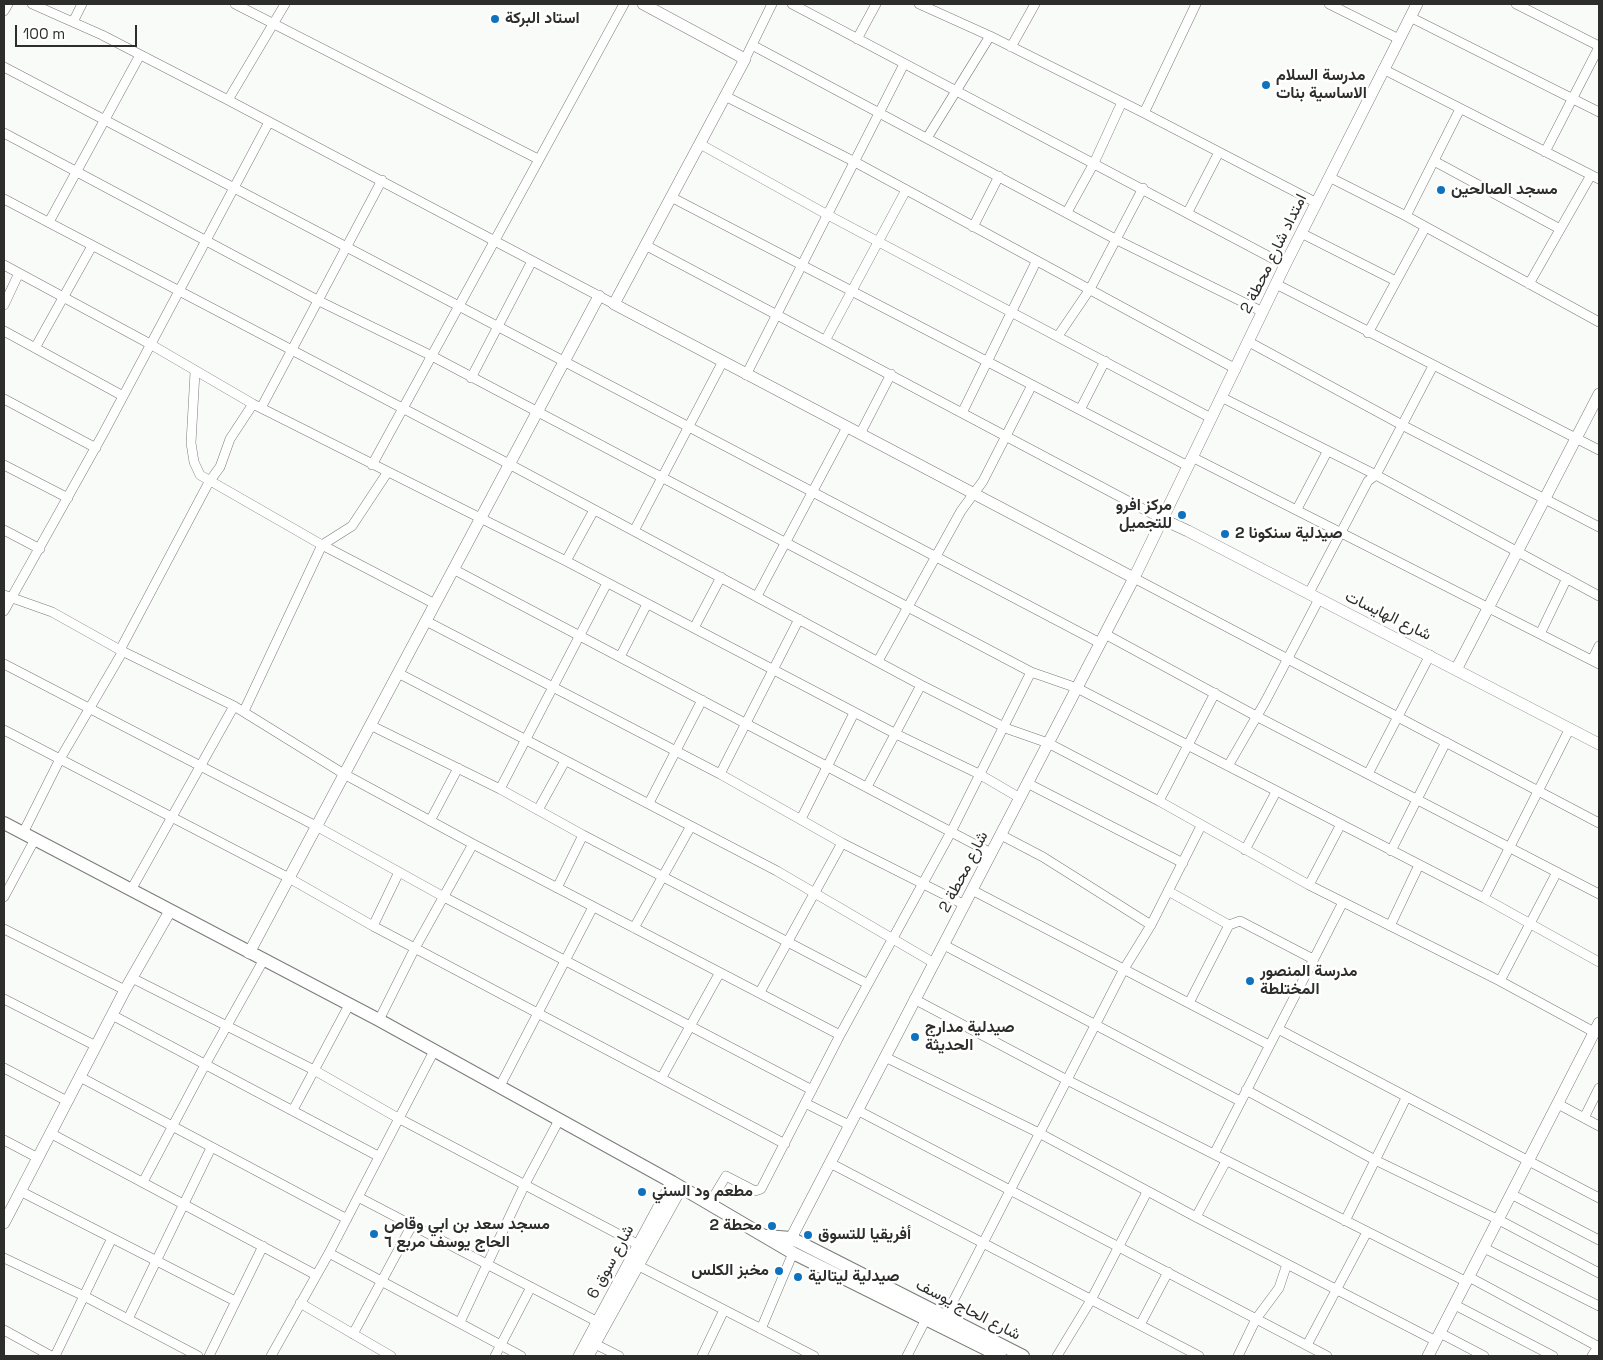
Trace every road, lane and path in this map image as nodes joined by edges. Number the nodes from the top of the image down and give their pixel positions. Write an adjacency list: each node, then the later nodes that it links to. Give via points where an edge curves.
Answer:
1 (8, 4): 18 (street)
2 (32, 4): 21 (street)
3 (82, 4): 21 (street)
4 (235, 4): 22 (street)
5 (285, 4): 22 (street)
6 (624, 4): 50 (street)
7 (643, 4): 30 (street)
8 (772, 4): 26 (street)
9 (792, 4): 24 (street)
10 (876, 4): 24 (street)
11 (919, 4): 19 (street)
12 (940, 4): 19 (street)
13 (1035, 4): 27 (street)
14 (1196, 4): 42 (street)
15 (1329, 4): 25 (street)
16 (1417, 4): 20 (street, امتداد شارع محطة 2)
17 (1516, 4): 28 (street)
18 (4, 11)
19 (935, 12): 23 (street)
20 (1410, 18): 25 (street, امتداد شارع محطة 2); 36 (street)
21 (73, 22): 29 (street)
22 (274, 24): 37 (street); 50 (street)
23 (990, 36): 27 (street); 34 (street)
24 (857, 39): 31 (street)
25 (1399, 39): 33 (street, امتداد شارع محطة 2)
26 (752, 45): 30 (street); 41 (street)
27 (1011, 46): 38 (street)
28 (1599, 47): 36 (street)
29 (140, 55): 37 (street); 43 (street)
30 (745, 58): 35 (street)
31 (904, 64): 34 (street); 41 (street)
32 (4, 67): 43 (street)
33 (1383, 69): 39 (street); 56 (street, امتداد شارع محطة 2)
34 (957, 90): 46 (street); 53 (street)
35 (725, 96): 47 (street); 52 (street)
36 (1573, 98): 40 (street); 49 (street)
37 (228, 100): 44 (street)
38 (1122, 102): 42 (street); 53 (street)
39 (1460, 109): 49 (street); 51 (street)
40 (1599, 112)
41 (880, 113): 46 (street); 52 (street)
42 (1144, 113): 48 (street)
43 (105, 120): 54 (street); 59 (street)
44 (269, 122): 58 (street); 59 (street)
45 (4, 133): 54 (street)
46 (927, 138): 55 (street)
47 (700, 144): 62 (street); 67 (street)
48 (1218, 152): 64 (street); 66 (street)
49 (1545, 152): 57 (street)
50 (538, 159): 75 (street)
51 (1434, 161): 68 (street); 72 (street)
52 (854, 162): 61 (street); 67 (street)
53 (1094, 163): 60 (street); 65 (street)
54 (76, 172): 69 (street); 74 (street)
55 (999, 176): 65 (street); 70 (street)
56 (1329, 177): 64 (street, امتداد شارع محطة 2); 68 (street)
57 (1595, 177): 72 (street)
58 (382, 180): 75 (street); 80 (street)
59 (234, 187): 74 (street); 80 (street)
60 (1143, 188): 66 (street); 76 (street)
61 (906, 190): 70 (street); 77 (street)
62 (671, 196): 78 (street); 84 (street)
63 (4, 199): 69 (street)
64 (1317, 203): 73 (street, امتداد شارع محطة 2)
65 (1067, 212): 76 (street)
66 (1188, 212): 85 (street)
67 (826, 214): 77 (street); 84 (street)
68 (1406, 216): 71 (street)
69 (49, 222): 79 (street)
70 (973, 227): 82 (street)
71 (1425, 228): 87 (street); 89 (street)
72 (1560, 229): 89 (street)
73 (1301, 233): 85 (street, امتداد شارع محطة 2); 87 (street)
74 (205, 239): 91 (street); 95 (street)
75 (494, 240): 81 (street); 98 (street)
76 (1117, 240): 90 (street); 100 (street)
77 (879, 241): 92 (street); 99 (street)
78 (646, 245): 96 (street); 101 (street)
79 (92, 246): 91 (street); 94 (street)
80 (348, 248): 95 (street); 98 (street)
81 (532, 260): 93 (street); 103 (street)
82 (1036, 262): 90 (street); 99 (street)
83 (4, 265): 86 (street)
84 (801, 265): 92 (street); 101 (street)
85 (1285, 265): 88 (street, امتداد شارع محطة 2)
86 (20, 273): 94 (street); 97 (street)
87 (1396, 281): 105 (street)
88 (1276, 284): 100 (street, امتداد شارع محطة 2); 105 (street)
89 (1528, 284): 102 (street)
90 (1090, 289): 106 (street); 118 (street)
91 (179, 290): 109 (street); 111 (street)
92 (852, 291): 107 (street); 114 (street)
93 (599, 296): 96 (street); 113 (street)
94 (63, 298): 109 (street); 110 (street)
95 (320, 301): 111 (street); 112 (street)
96 (614, 304): 116 (street)
97 (4, 305)
98 (457, 305): 103 (street); 112 (street)
99 (1011, 312): 106 (street); 114 (street)
100 (1263, 312): 108 (street, امتداد شارع محطة 2)
101 (776, 314): 107 (street); 121 (street)
102 (1599, 322)
103 (498, 327): 113 (street); 122 (street)
104 (4, 331): 110 (street)
105 (1368, 333): 117 (street)
106 (1058, 336): 115 (street)
107 (826, 339): 120 (street)
108 (1249, 342): 118 (street, امتداد شارع محطة 2); 134 (street)
109 (150, 344): 119 (street); 125 (street)
110 (35, 348): 125 (street)
111 (292, 350): 128 (street); 129 (street)
112 (430, 355): 122 (street); 129 (street)
113 (565, 360): 132 (street); 135 (street)
114 (987, 360): 123 (street); 131 (street)
115 (1105, 361): 130 (street); 133 (street)
116 (722, 363): 121 (street); 135 (street)
117 (1433, 366): 134 (street); 139 (street)
118 (1236, 370): 126 (street, امتداد شارع محطة 2)
119 (195, 372): 128 (street); 150 (street, via 191,449 196,469)
120 (891, 374): 131 (street); 137 (street)
121 (746, 375): 136 (street)
122 (472, 378): 132 (street)
123 (1032, 385): 130 (street); 138 (street)
124 (1599, 394): 139 (street)
125 (123, 396): 140 (street)
126 (1221, 397): 133 (street, امتداد شارع محطة 2); 142 (street)
127 (5, 401): 140 (street)
128 (257, 406): 146 (street); 150 (street, via 230,439 220,467)
129 (401, 409): 144 (street); 146 (street)
130 (1080, 410): 143 (street)
131 (962, 412): 138 (street)
132 (537, 413): 144 (street); 149 (street)
133 (1211, 418): 143 (street, امتداد شارع محطة 2)
134 (1402, 425): 148 (street); 154 (street)
135 (688, 426): 149 (street); 151 (street)
136 (847, 427): 137 (street); 151 (street)
137 (860, 434): 152 (street)
138 (1007, 436): 152 (street); 158 (street)
139 (1575, 437): 141 (street); 154 (street)
140 (96, 448): 153 (street)
141 (1599, 450)
142 (1327, 452): 148 (street); 155 (street)
143 (1190, 462): 155 (street); 158 (street, امتداد شارع محطة 2)
144 (509, 464): 156 (street); 157 (street)
145 (4, 465): 153 (street)
146 (372, 465): 147 (street)
147 (387, 473): 157 (street); 164 (street, via 352,526)
148 (1376, 475): 162 (street, via 1368,481); 166 (street)
149 (661, 478): 161 (street); 163 (street)
150 (209, 482): 164 (street); 190 (street)
151 (814, 493): 163 (street); 167 (street)
152 (974, 494): 167 (street); 171 (street)
153 (68, 498): 165 (street)
154 (1544, 499): 159 (street); 166 (street)
155 (1297, 509): 162 (street)
156 (594, 510): 161 (street); 168 (street)
157 (480, 518): 168 (street); 169 (street)
158 (1162, 519): 171 (street, شارع محطة 2); 176 (street, شارع الهايسات)
159 (1599, 527)
160 (4, 530): 165 (street)
161 (634, 531): 170 (street)
162 (1341, 531): 176 (street); 181 (street)
163 (785, 544): 175 (street); 180 (street)
164 (322, 545): 178 (street); 208 (street)
165 (40, 549): 174 (street)
166 (1518, 550): 172 (street); 181 (street)
167 (935, 556): 180 (street); 188 (street)
168 (566, 562): 173 (street)
169 (453, 569): 178 (street); 187 (street)
170 (721, 577): 175 (street); 185 (street)
171 (1134, 578): 188 (street, شارع محطة 2); 193 (street)
172 (1567, 578): 177 (street); 186 (street)
173 (607, 583): 179 (street); 187 (street)
174 (7, 596): 182 (street); 190 (street, via 52,612)
175 (757, 596): 183 (street)
176 (1314, 596): 191 (street, شارع الهايسات); 193 (street)
177 (1599, 596)
178 (435, 604): 184 (street)
179 (646, 604): 185 (street); 192 (street)
180 (907, 608): 194 (street); 199 (street)
181 (1489, 608): 186 (street); 197 (street)
182 (4, 611)
183 (798, 619): 194 (street); 198 (street)
184 (426, 621): 200 (street); 202 (street)
185 (694, 628): 198 (street)
186 (1540, 634): 195 (street)
187 (579, 636): 192 (street); 202 (street)
188 (1103, 639): 203 (street, شارع محطة 2); 204 (street)
189 (1599, 646): 195 (street)
190 (121, 651): 206 (street); 207 (street)
191 (1430, 655): 197 (street, شارع الهايسات); 211 (street)
192 (620, 657): 205 (street)
193 (1289, 658): 210 (street); 211 (street)
194 (878, 661): 201 (street)
195 (1596, 662)
196 (4, 664): 207 (street)
197 (1456, 668): 215 (street, شارع الهايسات)
198 (772, 669): 209 (street); 212 (street)
199 (1030, 672): 203 (street); 214 (street)
200 (398, 673): 213 (street); 218 (street)
201 (921, 684): 214 (street); 217 (street)
202 (553, 687): 218 (street); 223 (street)
203 (1077, 688): 220 (street, شارع محطة 2); 221 (street)
204 (1215, 693): 210 (street); 221 (street)
205 (702, 700): 212 (street); 223 (street)
206 (234, 706): 208 (street); 226 (street)
207 (89, 710): 224 (street); 226 (street)
208 (244, 711): 230 (street)
209 (854, 713): 217 (street); 228 (street)
210 (1256, 716): 227 (street); 233 (street)
211 (1398, 717): 219 (street); 233 (street)
212 (745, 723): 228 (street); 231 (street)
213 (370, 725): 229 (street); 230 (street)
214 (1004, 726): 220 (street); 232 (street)
215 (1570, 728): 222 (street, شارع الهايسات); 237 (street)
216 (4, 730): 224 (street)
217 (896, 734): 232 (street); 235 (street)
218 (526, 740): 225 (street); 236 (street)
219 (1446, 742): 237 (street); 240 (street)
220 (1048, 743): 234 (street, شارع محطة 2); 241 (street)
221 (1187, 744): 227 (street); 241 (street)
222 (1599, 744)
223 (676, 752): 231 (street); 242 (street)
224 (60, 759): 244 (street); 256 (street)
225 (565, 761): 242 (street); 243 (street)
226 (201, 766): 244 (street); 250 (street)
227 (1228, 766): 238 (street)
228 (828, 767): 235 (street); 245 (street)
229 (458, 768): 236 (street); 246 (street)
230 (344, 774): 246 (street); 250 (street)
231 (720, 774): 245 (street)
232 (979, 774): 239 (street); 253 (street)
233 (1368, 774): 240 (street)
234 (1028, 783): 239 (street, شارع محطة 2); 263 (street)
235 (867, 787): 253 (street)
236 (500, 789): 243 (street)
237 (1537, 791): 248 (street); 259 (street)
238 (1276, 792): 249 (street); 260 (street)
239 (1020, 798): 255 (street, شارع محطة 2)
240 (1418, 800): 259 (street); 261 (street)
241 (1159, 801): 252 (street)
242 (650, 803): 251 (street)
243 (538, 810): 254 (street)
244 (172, 818): 268 (street); 272 (street)
245 (801, 819): 257 (street)
246 (430, 821): 258 (street)
247 (4, 823): 256 (main road)
248 (1599, 823)
249 (1341, 824): 261 (street); 270 (street)
250 (316, 826): 265 (street); 268 (street)
251 (691, 826): 267 (street); 274 (street)
252 (1202, 826): 260 (street); 263 (street)
253 (951, 832): 262 (street); 269 (street)
254 (583, 835): 267 (street); 271 (street)
255 (1001, 835): 262 (street, شارع محطة 2); 284 (street)
256 (29, 836): 272 (main road); 277 (street)
257 (842, 843): 269 (street); 274 (street)
258 (473, 844): 271 (street); 278 (street)
259 (1511, 848): 266 (street); 279 (street)
260 (1245, 850): 270 (street)
261 (1392, 850): 264 (street)
262 (991, 853): 273 (street, شارع محطة 2)
263 (1183, 863): 275 (street)
264 (1418, 865): 279 (street); 288 (street)
265 (399, 872): 278 (street); 286 (street)
266 (1557, 872): 276 (street); 285 (street)
267 (664, 877): 289 (street); 292 (street)
268 (288, 878): 286 (street); 295 (street)
269 (923, 883): 281 (street); 291 (street)
270 (1309, 885): 280 (street)
271 (557, 888): 282 (street)
272 (131, 890): 283 (main road)
273 (972, 890): 281 (street, شارع محطة 2); 301 (street)
274 (816, 892): 291 (street); 292 (street)
275 (1168, 892): 284 (street); 287 (street)
276 (1599, 894)
277 (4, 897)
278 (444, 897): 294 (street); 297 (street)
279 (1484, 898): 285 (street)
280 (1343, 902): 288 (street); 296 (street)
281 (965, 905): 293 (street, شارع محطة 2)
282 (593, 906): 289 (street); 297 (street)
283 (170, 910): 295 (main road); 303 (street)
284 (1151, 925): 301 (street)
285 (1529, 925): 299 (street); 304 (street)
286 (373, 926): 294 (street)
287 (1229, 926): 296 (street, via 1240,921); 310 (street)
288 (1390, 926): 304 (street)
289 (634, 928): 302 (street)
290 (4, 929): 306 (street)
291 (894, 939): 300 (street); 305 (street)
292 (787, 942): 305 (street); 307 (street)
293 (944, 945): 300 (street, شارع محطة 2); 315 (street)
294 (415, 948): 312 (street); 314 (street)
295 (249, 953): 298 (main road)
296 (1313, 959): 319 (street)
297 (567, 960): 312 (street); 316 (street)
298 (263, 961): 311 (main road); 317 (street)
299 (1599, 962)
300 (934, 963): 309 (street, شارع محطة 2)
301 (1124, 969): 310 (street); 315 (street)
302 (719, 974): 307 (street); 316 (street)
303 (132, 978): 306 (street); 317 (street)
304 (1500, 981): 318 (street)
305 (868, 984): 320 (street)
306 (125, 990): 313 (street)
307 (760, 992): 320 (street)
308 (4, 999): 322 (street)
309 (914, 999): 324 (street, شارع محطة 2); 330 (street)
310 (1189, 1003): 321 (street)
311 (349, 1005): 314 (main road); 327 (street)
312 (538, 1014): 329 (street); 331 (street)
313 (112, 1015): 322 (street); 325 (street)
314 (379, 1020): 323 (main road)
315 (1095, 1025): 330 (street); 337 (street)
316 (689, 1026): 329 (street); 333 (street)
317 (227, 1027): 325 (street); 327 (street)
318 (1597, 1028): 339 (street)
319 (1278, 1029): 321 (street); 335 (street)
320 (840, 1035): 333 (street)
321 (1270, 1044): 334 (street)
322 (96, 1046): 328 (street)
323 (434, 1051): 331 (main road); 342 (street)
324 (885, 1057): 341 (street, شارع محطة 2); 349 (street)
325 (206, 1063): 340 (street); 346 (street)
326 (4, 1068): 336 (street)
327 (314, 1070): 340 (street); 342 (street)
328 (80, 1077): 336 (street); 346 (street)
329 (662, 1077): 351 (street)
330 (1067, 1080): 349 (street); 353 (street)
331 (500, 1086): 344 (main road)
332 (1599, 1088): 343 (street)
333 (812, 1090): 338 (street)
334 (1246, 1090): 337 (street); 356 (street)
335 (1406, 1098): 356 (street); 358 (street)
336 (67, 1101): 348 (street)
337 (1240, 1101): 353 (street)
338 (805, 1103): 345 (street); 351 (street)
339 (1558, 1104): 343 (street); 358 (street)
340 (294, 1110): 354 (street)
341 (857, 1110): 345 (street, شارع محطة 2); 363 (street)
342 (398, 1118): 354 (street); 361 (street)
343 (1584, 1118): 347 (street)
344 (559, 1120): 361 (street); 362 (main road)
345 (849, 1125): 359 (street, شارع محطة 2)
346 (173, 1126): 352 (street); 360 (street)
347 (1599, 1126)
348 (50, 1133): 355 (street); 360 (street)
349 (1039, 1133): 363 (street); 365 (street)
350 (4, 1140): 355 (street)
351 (785, 1144): 370 (street, via 761,1189 755,1191 726,1176)
352 (211, 1148): 369 (street); 373 (street)
353 (1214, 1154): 357 (street)
354 (378, 1156): 367 (street)
355 (38, 1158): 364 (street)
356 (1375, 1160): 374 (street); 375 (street)
357 (1226, 1161): 371 (street); 375 (street)
358 (1528, 1162): 366 (street); 368 (street)
359 (830, 1163): 380 (street); 383 (street, شارع محطة 2)
360 (143, 1182): 369 (street)
361 (525, 1184): 381 (street); 389 (street)
362 (676, 1185): 370 (main road); 381 (street, شارع سوق 6); 390 (street, شارع سوق 6)
363 (1011, 1188): 380 (street); 384 (street)
364 (20, 1191): 372 (street); 378 (street)
365 (1147, 1192): 371 (street); 384 (street)
366 (1511, 1194): 374 (street); 379 (street)
367 (358, 1197): 373 (street); 376 (street)
368 (1599, 1198)
369 (185, 1204): 382 (street); 388 (street)
370 (709, 1204): 383 (main road, via 761,1236)
371 (1196, 1217): 391 (street)
372 (5, 1218)
373 (347, 1219): 386 (street)
374 (1499, 1220): 385 (street); 393 (street)
375 (1345, 1221): 377 (street)
376 (412, 1225): 389 (street); 396 (street)
377 (1367, 1232): 395 (street); 398 (street)
378 (112, 1238): 388 (street); 399 (street)
379 (1599, 1240)
380 (982, 1243): 400 (street); 406 (street)
381 (639, 1245): 411 (street, شارع سوق 6)
382 (263, 1246): 394 (street); 401 (street)
383 (790, 1246): 406 (main road, شارع الحاج يوسف); 408 (main road, شارع الحاج يوسف); 413 (street)
384 (1119, 1246): 392 (street); 400 (street)
385 (1484, 1248): 395 (street); 404 (street)
386 (329, 1253): 394 (street); 396 (street)
387 (4, 1258): 399 (street)
388 (156, 1261): 401 (street); 407 (street)
389 (489, 1264): 397 (street); 410 (street)
390 (638, 1264): 405 (street); 417 (street, شارع سوق 6)
391 (1287, 1264): 398 (street); 409 (street, via 1279,1288)
392 (1168, 1272): 409 (street); 412 (street)
393 (1599, 1273)
394 (316, 1275): 402 (street)
395 (1468, 1279): 403 (street); 420 (street)
396 (381, 1282): 410 (street); 415 (street)
397 (532, 1288): 411 (street); 419 (street)
398 (1336, 1289): 416 (street); 418 (street)
399 (84, 1296): 407 (street); 422 (street)
400 (1091, 1300): 412 (street); 437 (street)
401 (235, 1301): 424 (street)
402 (300, 1303): 415 (street); 425 (street)
403 (1455, 1305): 416 (street); 443 (street)
404 (1599, 1306)
405 (724, 1310): 413 (street); 432 (street)
406 (945, 1317): 436 (main road, شارع الحاج يوسف)
407 (128, 1319): 423 (street)
408 (926, 1319): 434 (street); 435 (main road, شارع الحاج يوسف)
409 (1256, 1319): 418 (street); 439 (street)
410 (460, 1322): 419 (street)
411 (598, 1322): 429 (street, شارع سوق 6)
412 (1140, 1325): 438 (street)
413 (761, 1329): 433 (street)
414 (4, 1330): 421 (street)
415 (353, 1334): 426 (street)
416 (1439, 1337): 441 (street); 442 (street)
417 (595, 1344): 430 (street, شارع سوق 6); 431 (street)
418 (1306, 1345): 440 (street)
419 (501, 1346): 427 (street); 428 (street)
420 (1599, 1346): 444 (street)
421 (51, 1356)
422 (55, 1356)
423 (198, 1356)
424 (209, 1356)
425 (271, 1356)
426 (391, 1356)
427 (495, 1356)
428 (520, 1356)
429 (579, 1356)
430 (588, 1356)
431 (618, 1356)
432 (702, 1356)
433 (814, 1356)
434 (907, 1356)
435 (1000, 1356)
436 (1022, 1356)
437 (1057, 1356)
438 (1199, 1356)
439 (1238, 1356)
440 (1327, 1356)
441 (1428, 1356)
442 (1484, 1356)
443 (1554, 1356)
444 (1592, 1356)

